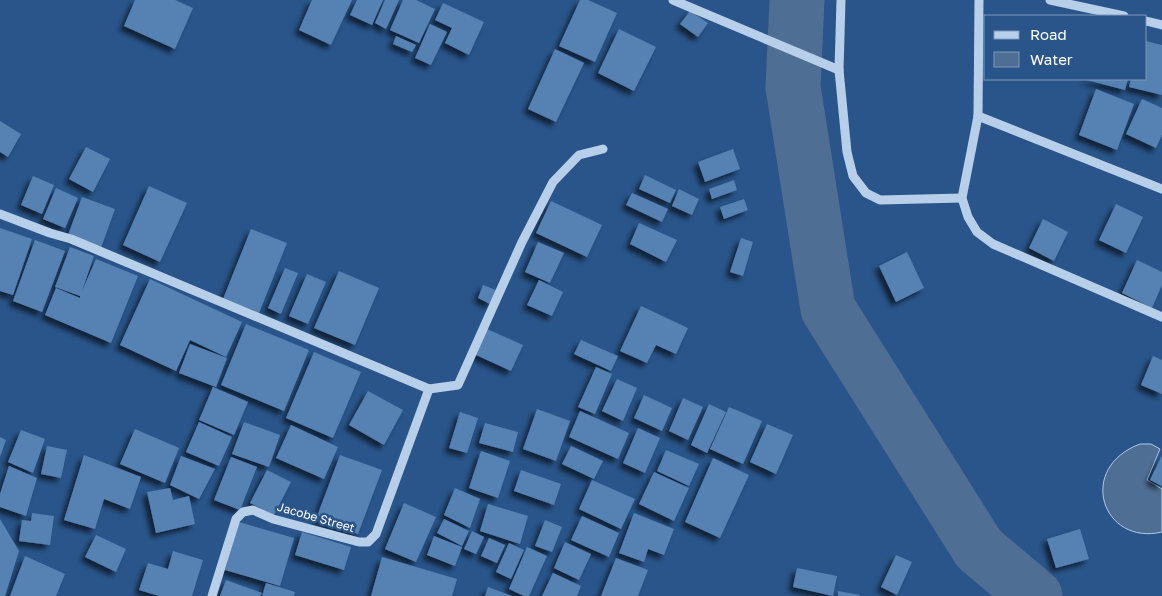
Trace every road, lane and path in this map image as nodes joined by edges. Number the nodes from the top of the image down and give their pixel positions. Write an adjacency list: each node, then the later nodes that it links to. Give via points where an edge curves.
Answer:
1 (673, 0): 8 (street)
2 (841, 0): 8 (street)
3 (979, 0): 9 (street)
4 (1050, 0): 5 (street)
5 (1119, 15)
6 (1147, 21): 7 (street)
7 (1162, 25)
8 (839, 70): 12 (street, via 847,152 853,176 866,193 880,200)
9 (978, 116): 11 (street); 12 (street)
10 (603, 149): 15 (street, via 579,155 553,182 522,242 458,385)
11 (1162, 189)
12 (962, 198): 14 (street, via 968,217 978,232 993,244)
13 (0, 214): 15 (street, via 71,238)
14 (1162, 317)
15 (429, 389): 16 (street, Jacobe Street, via 376,534 368,542 253,510 243,512 236,519)
16 (212, 596)

